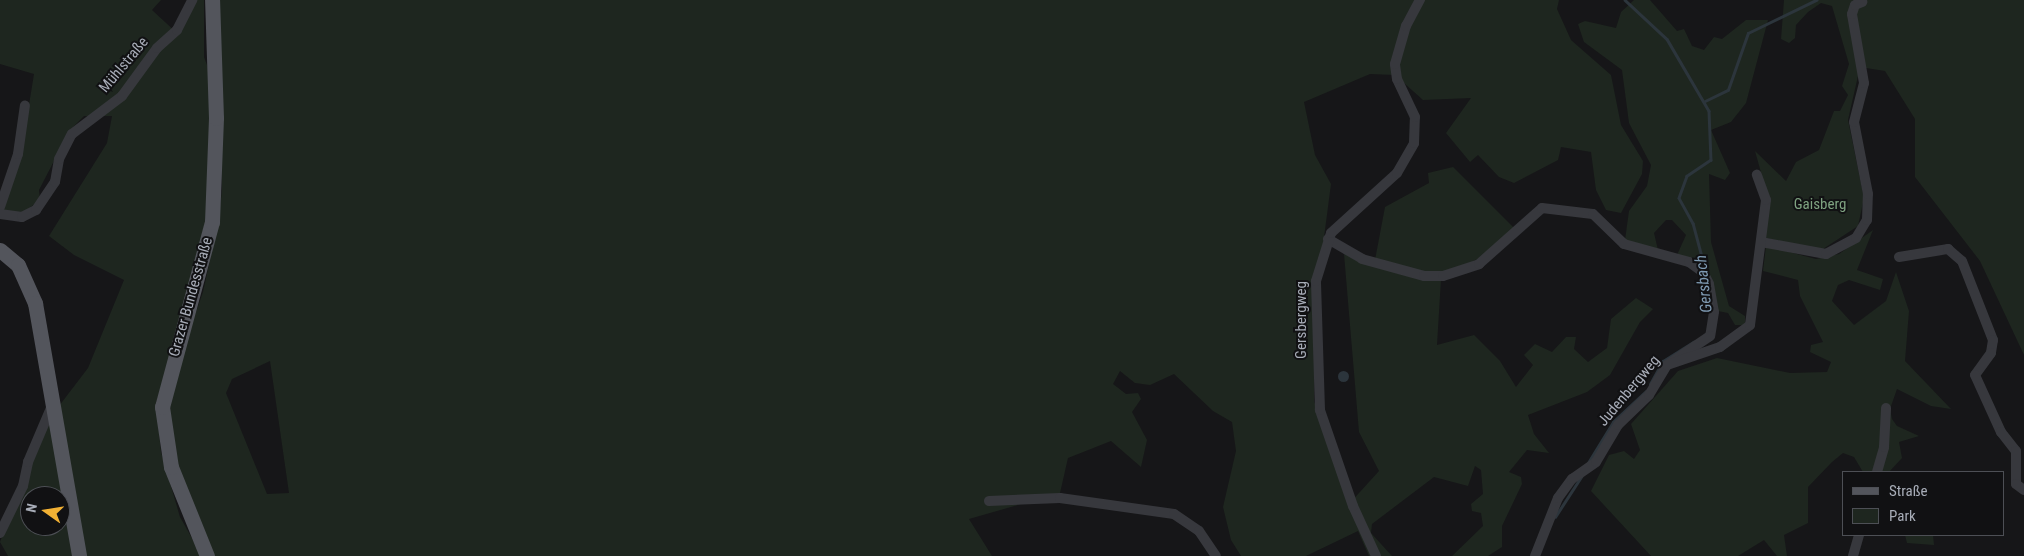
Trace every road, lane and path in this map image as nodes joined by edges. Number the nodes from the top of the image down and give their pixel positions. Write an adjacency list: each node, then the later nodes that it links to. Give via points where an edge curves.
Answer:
1 (192, 0): 8 (street, Mühlstraße, via 177,30 157,48 122,96 79,125 59,159 55,182 36,210 22,217)
2 (212, 0): 22 (main road, Grazer Bundesstraße, via 212,222 162,406 171,467)
3 (1420, 0): 9 (street, via 1406,26 1395,64 1397,79 1415,116 1414,144 1398,173)
4 (1862, 2): 10 (street, via 1855,5 1852,14 1864,83 1854,122 1868,194 1867,220 1856,238 1823,255)
5 (25, 105): 7 (street, via 18,154)
6 (1757, 174): 10 (street, Judenbergweg, via 1766,200)
7 (0, 207)
8 (0, 214)
9 (1328, 239): 13 (street, via 1373,263 1443,276 1479,264 1537,210 1549,208 1599,216 1628,247 1684,260 1703,272 1709,284 1714,312 1710,336); 24 (street, Gersbergweg, via 1315,293 1320,410 1352,506)
10 (1761, 242): 13 (street, Judenbergweg, via 1750,325 1720,348)
11 (0, 250): 14 (main road, via 28,281)
12 (1898, 257): 17 (street, via 1948,249 1962,261 1993,340 1991,353 1975,375 2001,432 2016,451 2016,484)
13 (1667, 365): 25 (street, Judenbergweg, via 1592,465 1556,502)
14 (53, 403): 19 (street, via 28,462 23,486); 21 (main road)
15 (1886, 408): 16 (street, via 1884,447)
16 (1877, 471)
17 (2024, 490)
18 (989, 501): 23 (street, via 1060,498 1174,514 1199,530)
19 (0, 533)
20 (1859, 536): 26 (street)
21 (79, 556)
22 (207, 556)
23 (1216, 556)
24 (1376, 556)
25 (1535, 556)
26 (1853, 556)

